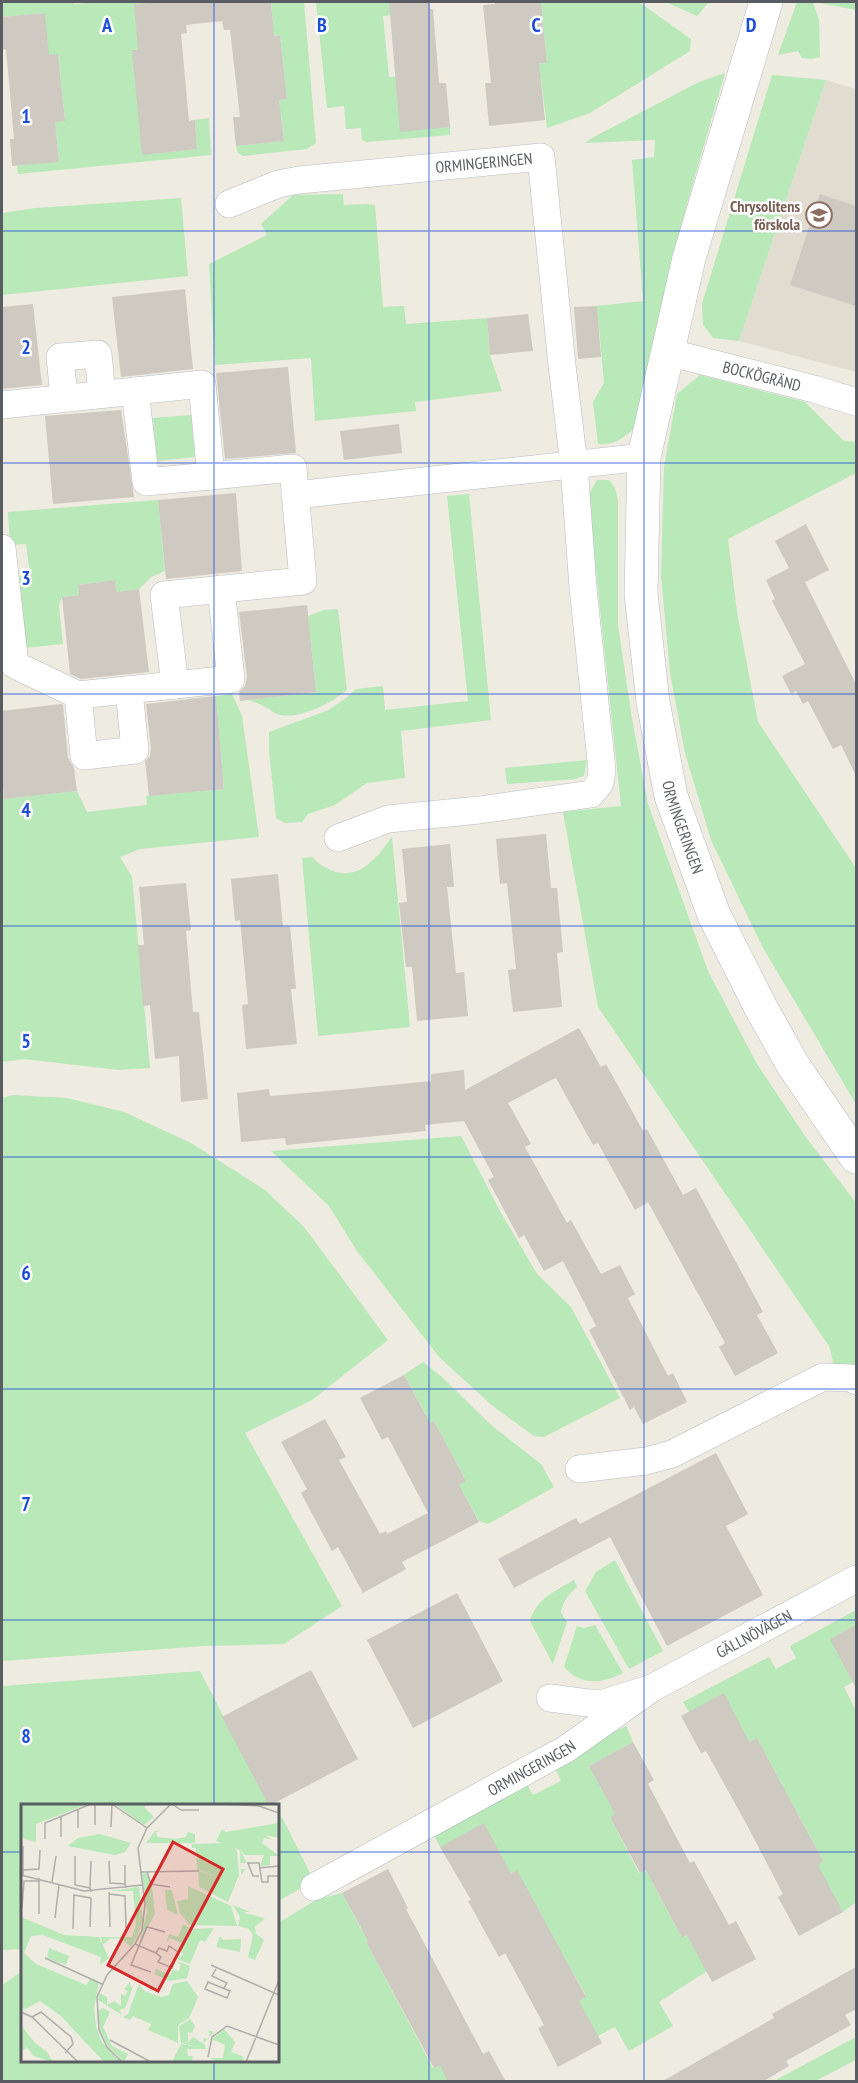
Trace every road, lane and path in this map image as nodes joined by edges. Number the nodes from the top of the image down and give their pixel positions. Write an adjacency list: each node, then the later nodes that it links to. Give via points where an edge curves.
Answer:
1 (766, 2): 3 (street, ORMINGERINGEN, via 689,258)
2 (229, 204): 10 (street, ORMINGERINGEN, via 278,184 299,180 541,157)
3 (667, 352): 7 (street, BOCKÖGRÄND); 9 (street, ORMINGERINGEN)
4 (135, 391): 5 (street); 11 (street, via 146,482); 11 (street, via 202,384)
5 (102, 394): 6 (street); 6 (street, via 98,354 60,357)
6 (64, 397): 8 (street)
7 (856, 402)
8 (2, 405)
9 (644, 457): 10 (street); 19 (street, ORMINGERINGEN, via 641,594 653,702 671,796 714,915 761,1008 793,1065)
10 (574, 465): 12 (street); 18 (street, ORMINGERINGEN, via 602,770 596,790 580,796 388,819)
11 (211, 476): 12 (street, via 293,468)
12 (295, 495): 14 (street, via 303,581)
13 (2, 548): 17 (street, via 15,665)
14 (221, 589): 15 (street, via 231,679); 15 (street, via 164,595)
15 (175, 685): 16 (street)
16 (129, 690): 17 (street); 17 (street, via 135,750 84,756)
17 (78, 696)
18 (338, 838)
19 (856, 1157)
20 (856, 1381): 21 (street, via 822,1377 672,1454)
21 (579, 1469)
22 (856, 1579): 23 (street, GÄLLNÖVÄGEN)
23 (651, 1688): 24 (street, via 604,1702); 25 (street, ORMINGERINGEN, via 566,1749)
24 (550, 1698)
25 (314, 1887)

